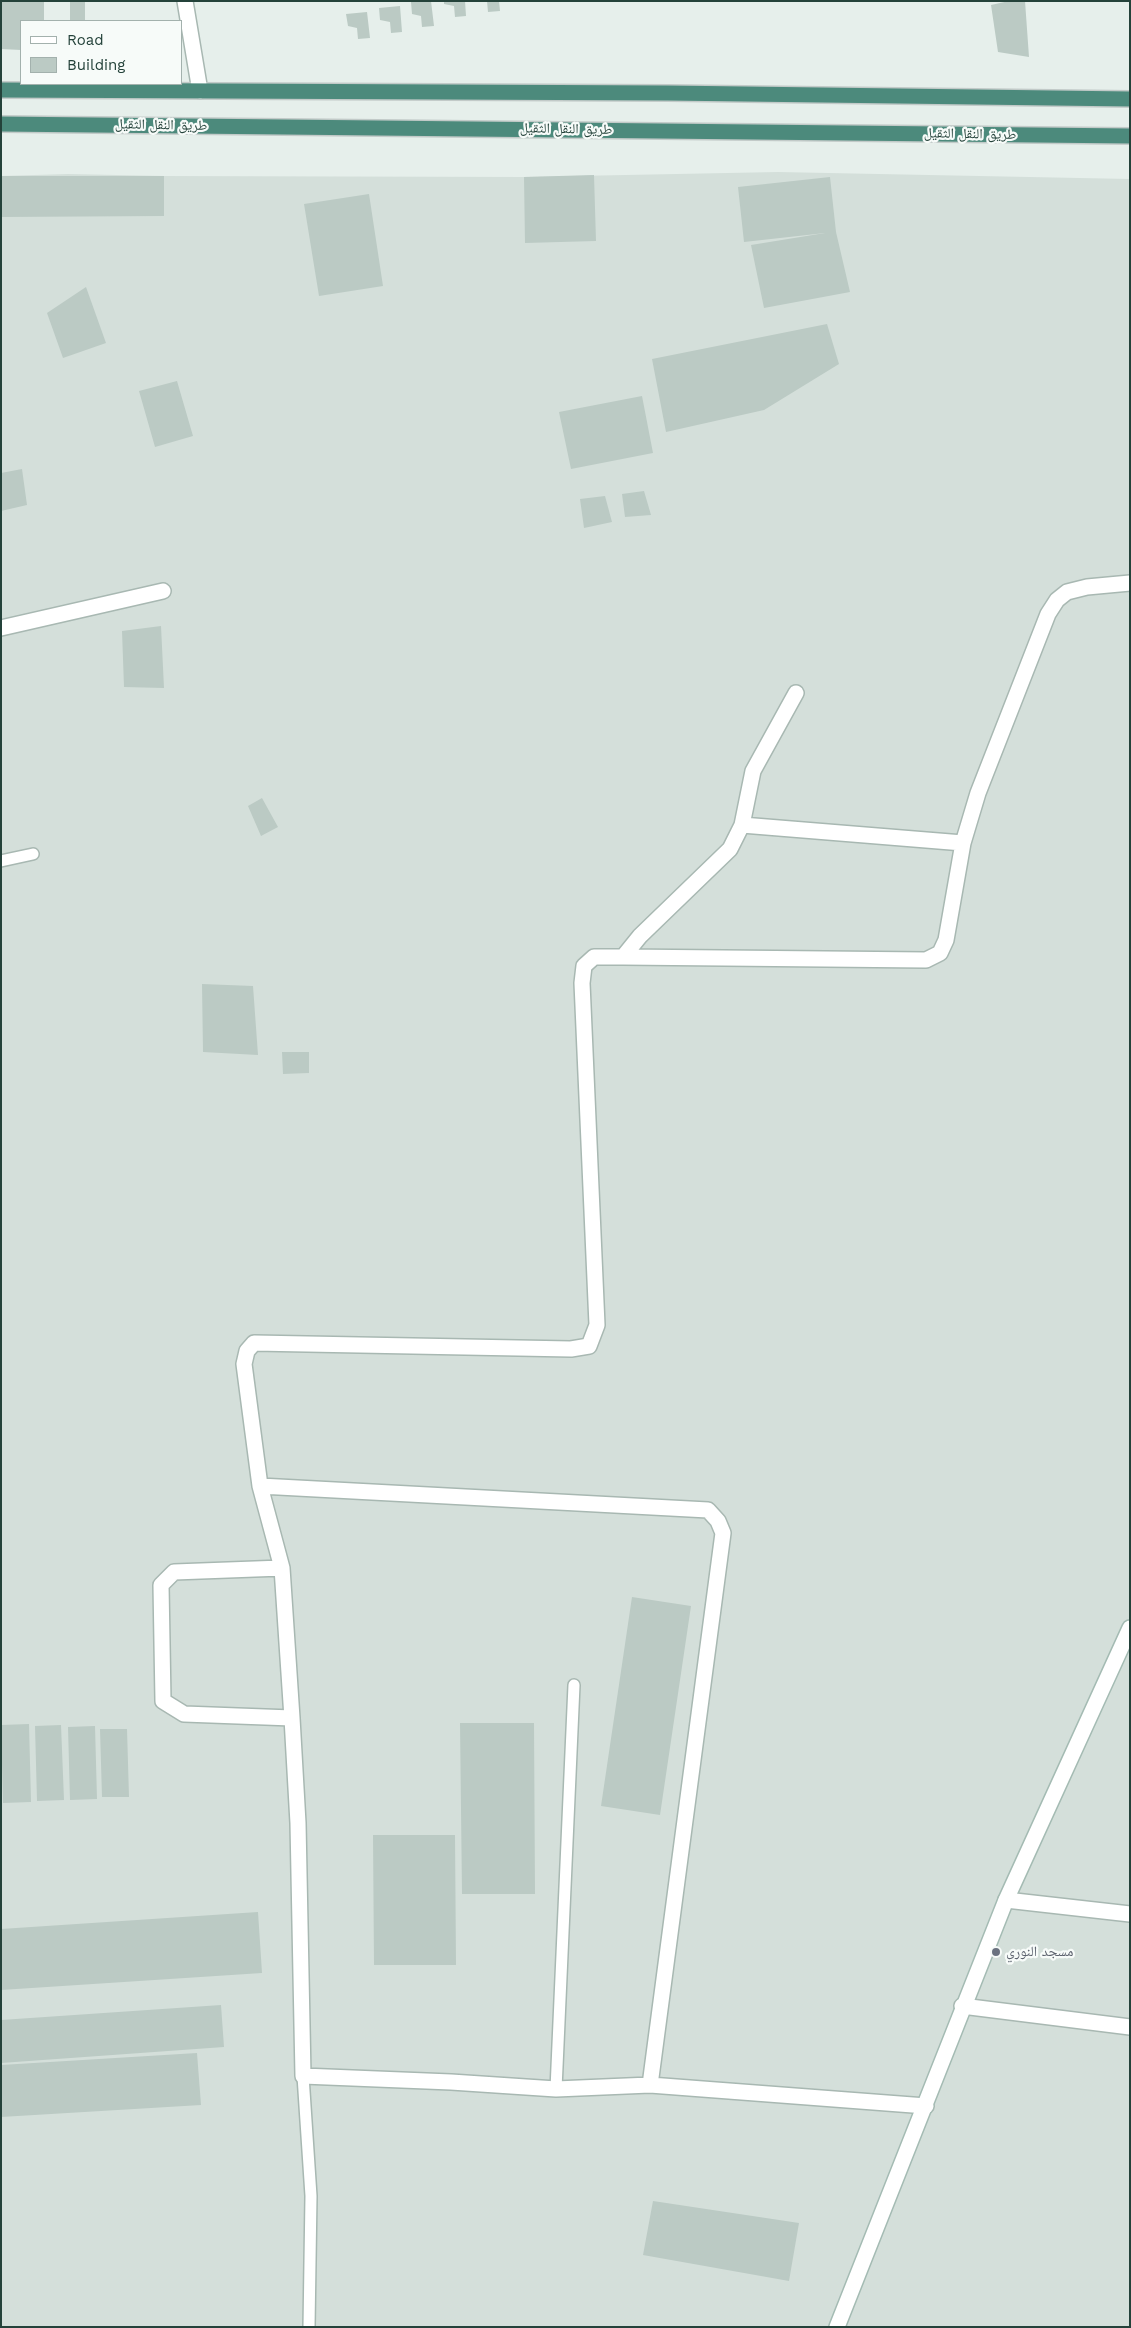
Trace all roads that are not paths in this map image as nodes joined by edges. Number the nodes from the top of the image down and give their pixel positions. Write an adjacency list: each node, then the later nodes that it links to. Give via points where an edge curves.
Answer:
1 (185, 1): 3 (street)
2 (1, 90): 3 (highway)
3 (200, 91): 4 (highway)
4 (1130, 99)
5 (1, 124): 6 (highway, طريق النقل الثقيل)
6 (1130, 136)
7 (1130, 583): 12 (street, via 1066,592 1048,614 978,793)
8 (163, 591): 9 (street)
9 (1, 628)
10 (796, 693): 11 (street, via 753,771)
11 (742, 825): 12 (street); 15 (street, via 730,849 640,936)
12 (963, 843): 15 (street, via 946,940 940,953 926,960)
13 (33, 854): 14 (lane)
14 (1, 860)
15 (623, 957): 16 (street, via 594,958 584,966 582,983 598,1326 589,1346 571,1349 254,1343 247,1351 244,1364)
16 (260, 1486): 17 (street); 26 (street, via 708,1510 718,1521 723,1533)
17 (282, 1568): 20 (street); 20 (street, via 174,1572 161,1585 164,1701 184,1714)
18 (1130, 1628): 21 (street)
19 (574, 1685): 27 (lane)
20 (292, 1718): 25 (street, via 298,1823)
21 (1006, 1900): 22 (street); 23 (street)
22 (1130, 1914)
23 (962, 2006): 24 (street); 28 (street)
24 (1130, 2027)
25 (303, 2076): 27 (street); 29 (lane, via 311,2196)
26 (650, 2086): 27 (street); 28 (street)
27 (556, 2089)
28 (926, 2106): 30 (street)
29 (309, 2327)
30 (837, 2327)

